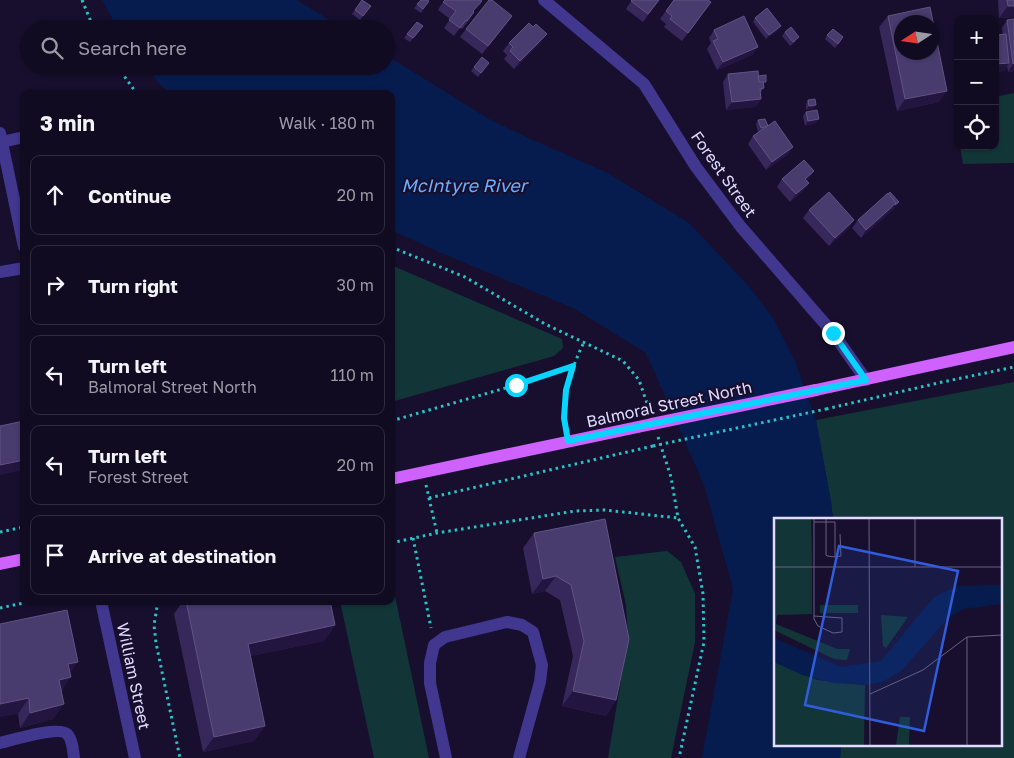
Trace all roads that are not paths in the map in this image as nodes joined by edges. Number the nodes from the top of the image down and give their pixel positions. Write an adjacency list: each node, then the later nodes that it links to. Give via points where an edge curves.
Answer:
1 (544, 0): 8 (street, Forest Street, via 644,84 724,205 833,333)
2 (1, 137): 3 (street); 4 (street)
3 (20, 137)
4 (20, 228)
5 (20, 269): 6 (street)
6 (0, 272)
7 (1014, 347): 8 (main road, Balmoral Street North)
8 (866, 380): 9 (main road, Balmoral Street North, bridge)
9 (395, 478)
10 (20, 560): 11 (main road)
11 (0, 564)
12 (102, 605): 15 (street, William Street)
13 (0, 743): 14 (street, via 58,731 70,737)
14 (74, 758)
15 (135, 758)
16 (446, 758): 17 (street, via 430,683 434,645 445,637 507,622 522,625 533,632 542,665)
17 (519, 758)

